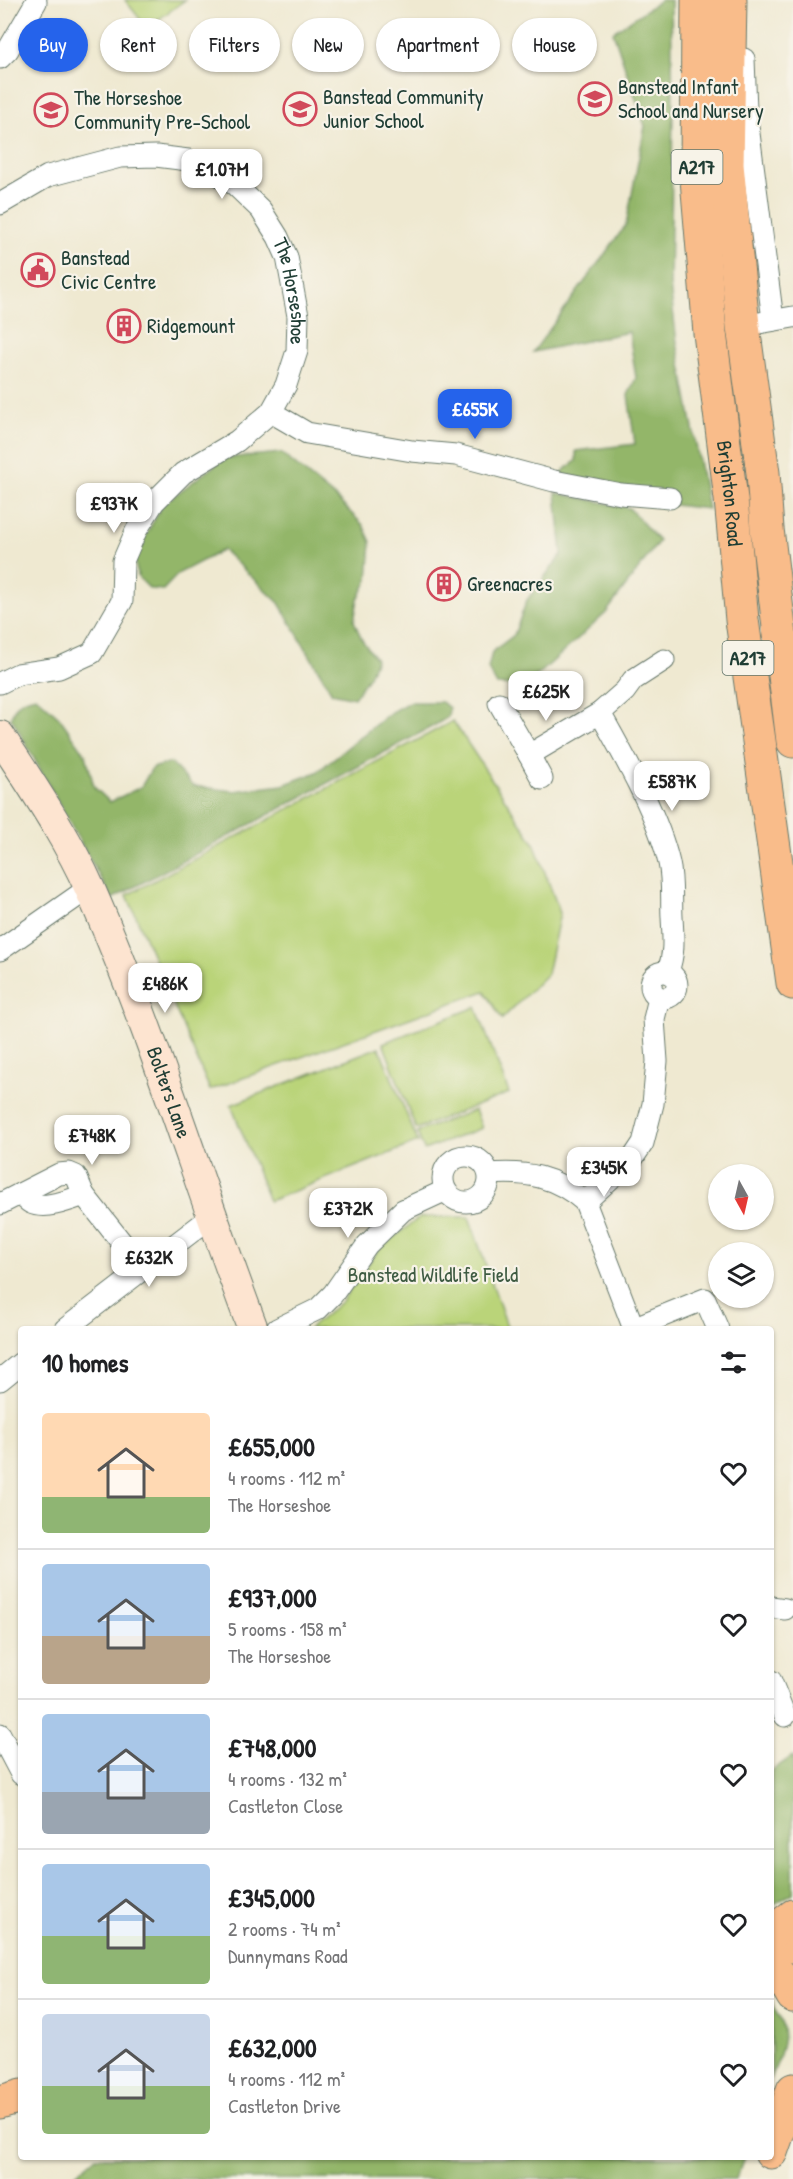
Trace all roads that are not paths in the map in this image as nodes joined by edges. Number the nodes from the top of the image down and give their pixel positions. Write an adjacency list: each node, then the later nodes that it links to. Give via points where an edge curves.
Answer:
1 (698, 0): 20 (main road, Brighton Road / A217, via 697,179 706,298 742,620)
2 (730, 0): 7 (main road, Brighton Road / A217, via 727,165)
3 (743, 0): 7 (street, Brighton Road, via 746,110)
4 (36, 2): 5 (street)
5 (0, 58)
6 (1, 202): 8 (street, The Horseshoe, via 48,176 120,158 156,156 188,160 235,185 261,210 278,237 287,257 298,316 297,351)
7 (770, 321): 15 (main road, Brighton Road / A217, via 764,473 767,529)
8 (272, 412): 9 (street, via 308,433 456,455 621,494); 11 (street, The Horseshoe, via 237,441 183,473 154,502 123,561 122,601 92,653 59,668 18,674)
9 (670, 498)
10 (664, 660): 13 (street, via 633,680)
11 (0, 683)
12 (499, 703): 16 (street)
13 (600, 713): 16 (street); 23 (street, via 662,836 671,883 673,958 668,971 676,978 676,991 659,998 654,1019 657,1061 653,1104 643,1143 633,1158)
14 (0, 736): 18 (main road, Bolters Lane, via 54,821)
15 (793, 741)
16 (529, 755): 17 (street)
17 (542, 779)
18 (89, 888): 19 (street); 25 (main road, Bolters Lane, via 162,1076)
19 (0, 950)
20 (793, 983)
21 (489, 1174): 22 (street, via 486,1191 475,1201 459,1202); 22 (street, via 482,1162 460,1156 444,1171); 23 (street, via 534,1175 573,1191)
22 (444, 1191): 29 (street, via 403,1210 367,1245 318,1309)
23 (585, 1202): 30 (street)
24 (0, 1203): 26 (street, via 59,1174 76,1176 84,1195)
25 (211, 1217): 26 (street); 28 (main road, Bolters Lane)
26 (142, 1268): 27 (street)
27 (69, 1326)
28 (252, 1326)
29 (283, 1326)
30 (633, 1326)
31 (639, 1326): 32 (street, via 705,1299)
32 (717, 1326)
33 (18, 1365): 34 (street)
34 (0, 1380)
35 (774, 1688): 36 (street)
36 (785, 1716)
37 (0, 1734): 38 (street)
38 (18, 1768)
39 (793, 1916): 40 (main road)
40 (774, 1931)
41 (774, 1946): 42 (main road)
42 (793, 1946)
43 (774, 1967): 44 (main road)
44 (793, 1967)
45 (774, 1970): 46 (main road)
46 (793, 1996)
47 (793, 2090): 50 (main road)
48 (18, 2097): 49 (main road)
49 (0, 2102)
50 (774, 2144)
51 (768, 2160): 52 (main road)
52 (761, 2179)

